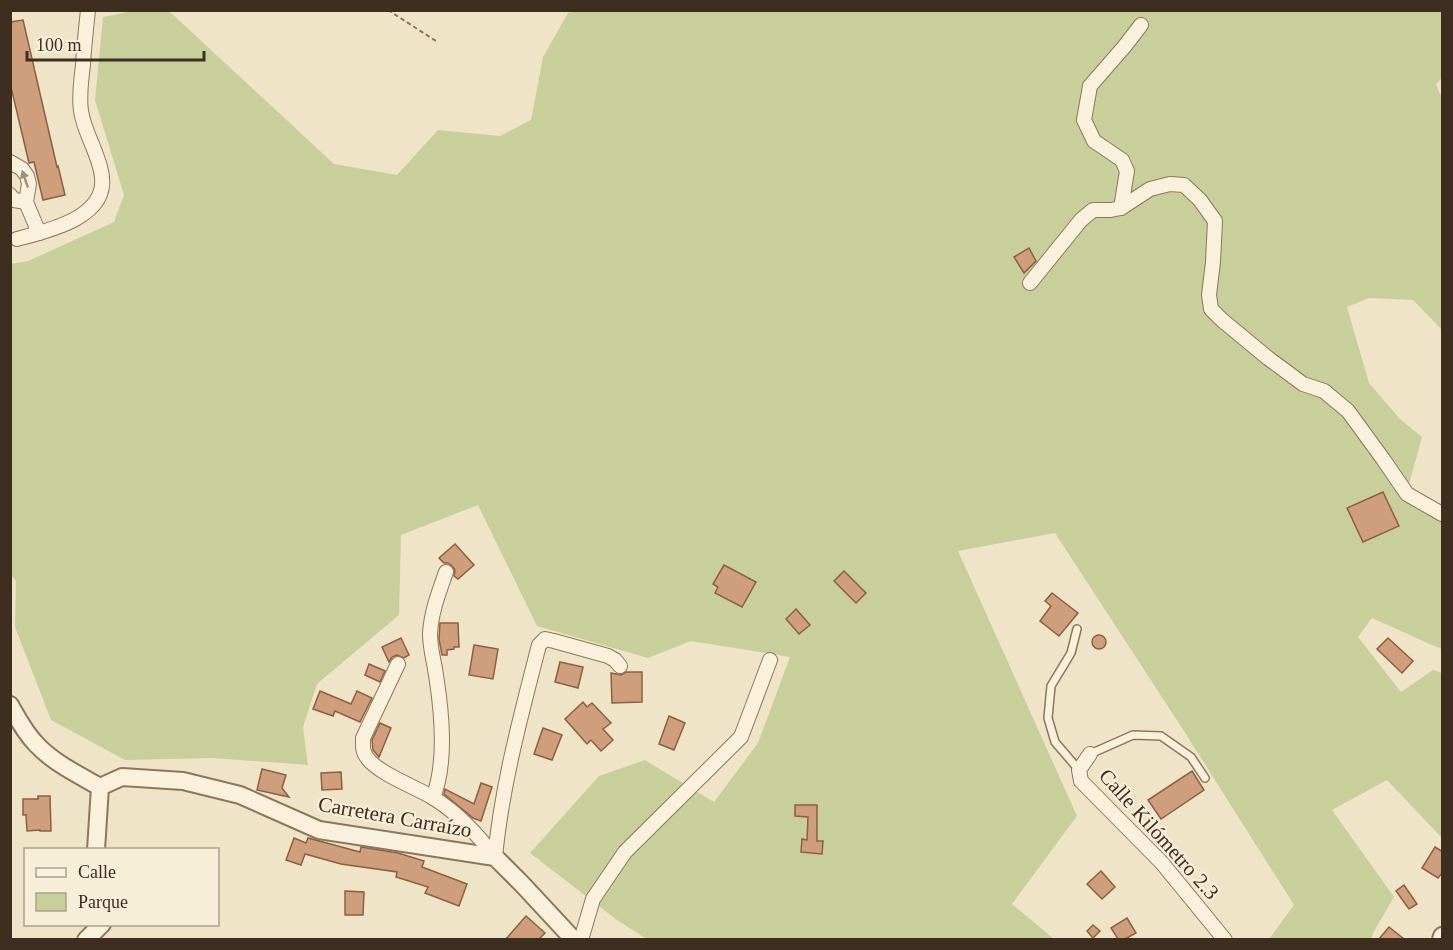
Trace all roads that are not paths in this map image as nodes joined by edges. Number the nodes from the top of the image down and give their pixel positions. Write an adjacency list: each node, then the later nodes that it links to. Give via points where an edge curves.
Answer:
1 (88, 10): 7 (street, via 81,112 103,178 101,192 91,209)
2 (1141, 25): 6 (street, via 1090,86 1084,120 1094,141 1122,160 1127,171)
3 (10, 162): 5 (street, one-way to 3, via 27,176)
4 (10, 195): 5 (street)
5 (26, 202): 7 (street)
6 (1121, 208): 9 (street, via 1093,210); 10 (street, via 1150,189 1170,184 1184,185 1200,200 1215,221 1211,309 1303,384 1324,391 1348,411 1407,494)
7 (39, 233): 8 (street)
8 (13, 239)
9 (1030, 283)
10 (1443, 514)
11 (446, 572): 21 (street, via 431,626 441,730 439,783)
12 (1077, 628): 18 (lane, via 1071,653 1051,686 1048,718 1055,742)
13 (770, 660): 27 (street, via 741,737 625,852 593,899)
14 (398, 664): 21 (street, via 363,738 363,751 379,768)
15 (620, 666): 23 (street, via 608,656 554,641 546,639 538,645 506,786)
16 (10, 705): 20 (street, via 37,746)
17 (1090, 754): 18 (street, Calle Kilómetro 2.3); 19 (lane, via 1133,735 1161,736 1191,757)
18 (1078, 770): 28 (street, Calle Kilómetro 2.3, via 1081,782 1162,863)
19 (1205, 778)
20 (100, 787): 22 (street); 23 (street, Carretera Carraízo, via 122,777 183,781 240,795 319,830)
21 (433, 798): 23 (street, via 474,831)
22 (96, 848)
23 (495, 857): 26 (street, Carretera Carraízo)
24 (100, 926): 25 (street)
25 (86, 939)
26 (574, 939)
27 (581, 939)
28 (1225, 939)

